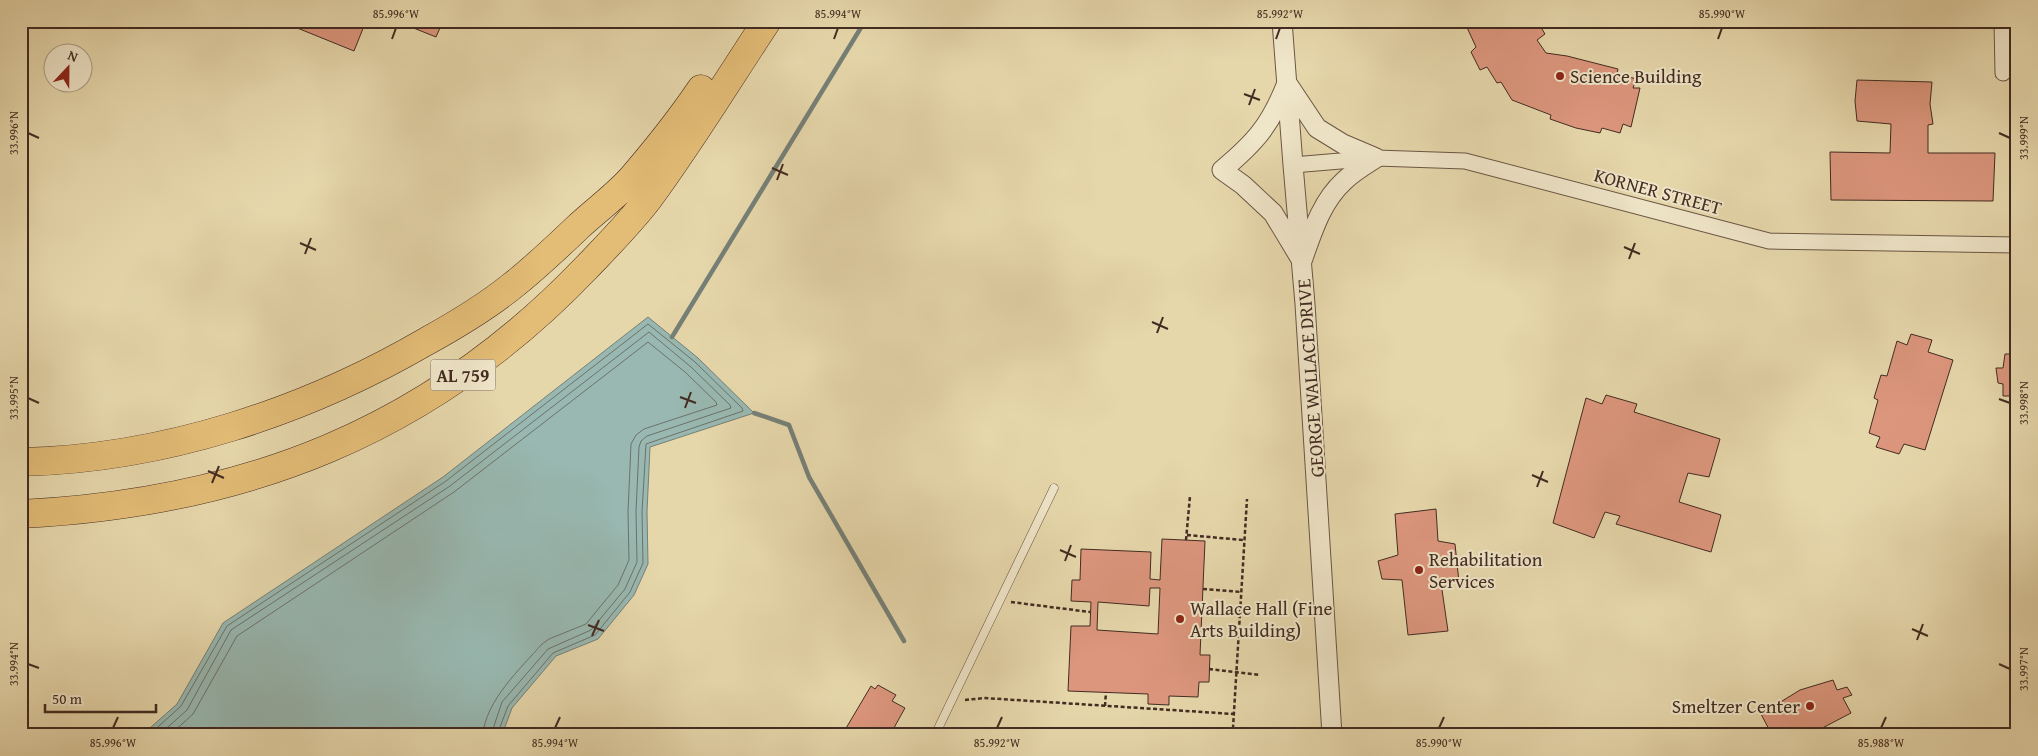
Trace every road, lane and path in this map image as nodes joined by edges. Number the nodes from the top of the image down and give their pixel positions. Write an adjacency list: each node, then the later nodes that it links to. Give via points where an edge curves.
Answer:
1 (746, 21): 11 (highway, AL 759, via 694,98 630,180 510,288 441,334 331,390 223,429 140,449)
2 (767, 21): 15 (highway, AL 759, via 648,199 559,296 528,325 466,373 358,436 251,477 214,488 140,502)
3 (1282, 21): 6 (street, GEORGE WALLACE DRIVE)
4 (2002, 21): 5 (street)
5 (2003, 74)
6 (1287, 83): 7 (street, via 1317,128 1342,144); 8 (street, GEORGE WALLACE DRIVE); 10 (street, via 1268,124 1245,151 1222,170 1273,213)
7 (1376, 158): 8 (street, KORNER STREET); 9 (street, KORNER STREET, via 1465,161 1769,241); 10 (street, via 1345,179 1334,191 1315,224)
8 (1292, 165): 10 (street, GEORGE WALLACE DRIVE)
9 (2017, 245)
10 (1302, 261): 32 (street, GEORGE WALLACE DRIVE)
11 (21, 462)
12 (1054, 488): 21 (lane)
13 (1190, 496): 16 (path)
14 (1247, 498): 18 (path)
15 (21, 514)
16 (1187, 535): 17 (path); 18 (path)
17 (1186, 540)
18 (1244, 540): 20 (path)
19 (1203, 589): 20 (path)
20 (1241, 592): 24 (path)
21 (1000, 601): 22 (path); 27 (lane)
22 (1090, 612)
23 (1209, 669): 24 (path)
24 (1236, 672): 25 (path); 29 (path)
25 (1260, 675)
26 (1106, 692): 28 (path)
27 (951, 701): 28 (path, via 984,698); 30 (lane)
28 (1105, 706): 29 (path)
29 (1234, 714): 31 (path)
30 (935, 735)
31 (1234, 735)
32 (1332, 735)

